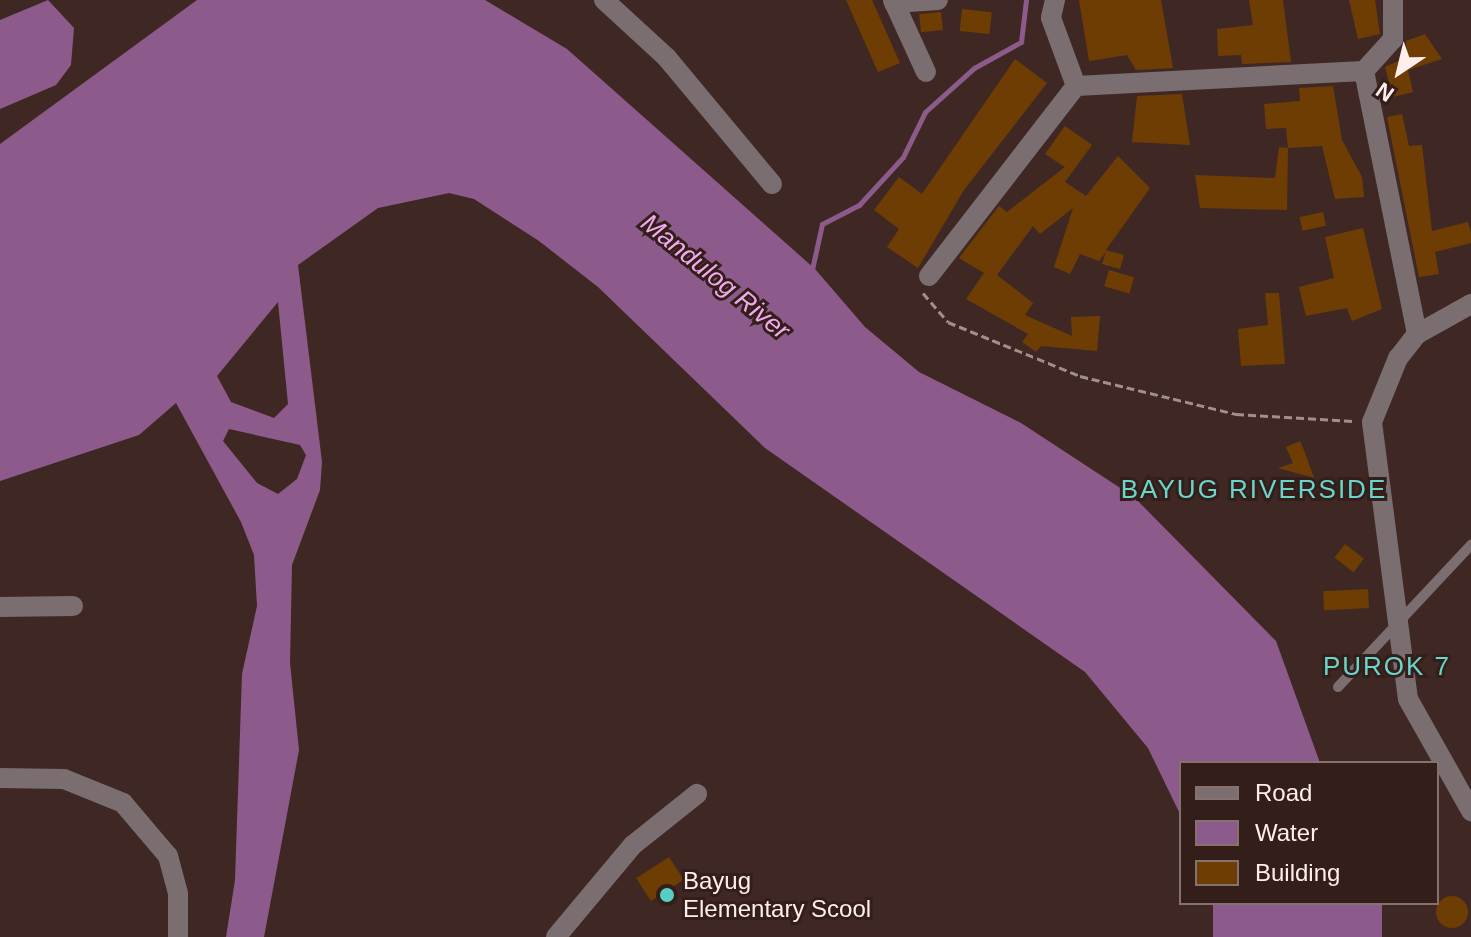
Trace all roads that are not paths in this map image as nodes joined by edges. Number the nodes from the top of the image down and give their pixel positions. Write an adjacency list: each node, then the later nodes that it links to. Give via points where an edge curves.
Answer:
1 (604, 0): 9 (street, via 667,58)
2 (938, 0): 5 (street)
3 (1055, 0): 8 (street, via 1051,18)
4 (1393, 0): 6 (street, via 1393,39)
5 (893, 1): 7 (street)
6 (1364, 71): 8 (street); 12 (street)
7 (926, 72)
8 (1076, 86): 10 (street)
9 (772, 184)
10 (929, 276)
11 (1471, 304): 12 (street)
12 (1417, 334): 16 (street, via 1398,358 1372,422)
13 (1471, 545): 16 (lane)
14 (73, 606): 15 (street)
15 (0, 607)
16 (1398, 621): 17 (lane); 20 (street, via 1412,712)
17 (1338, 687)
18 (0, 778): 21 (street, via 64,779 123,803 168,856 178,893)
19 (697, 794): 22 (street, via 623,855)
20 (1471, 811)
21 (178, 937)
22 (556, 937)

